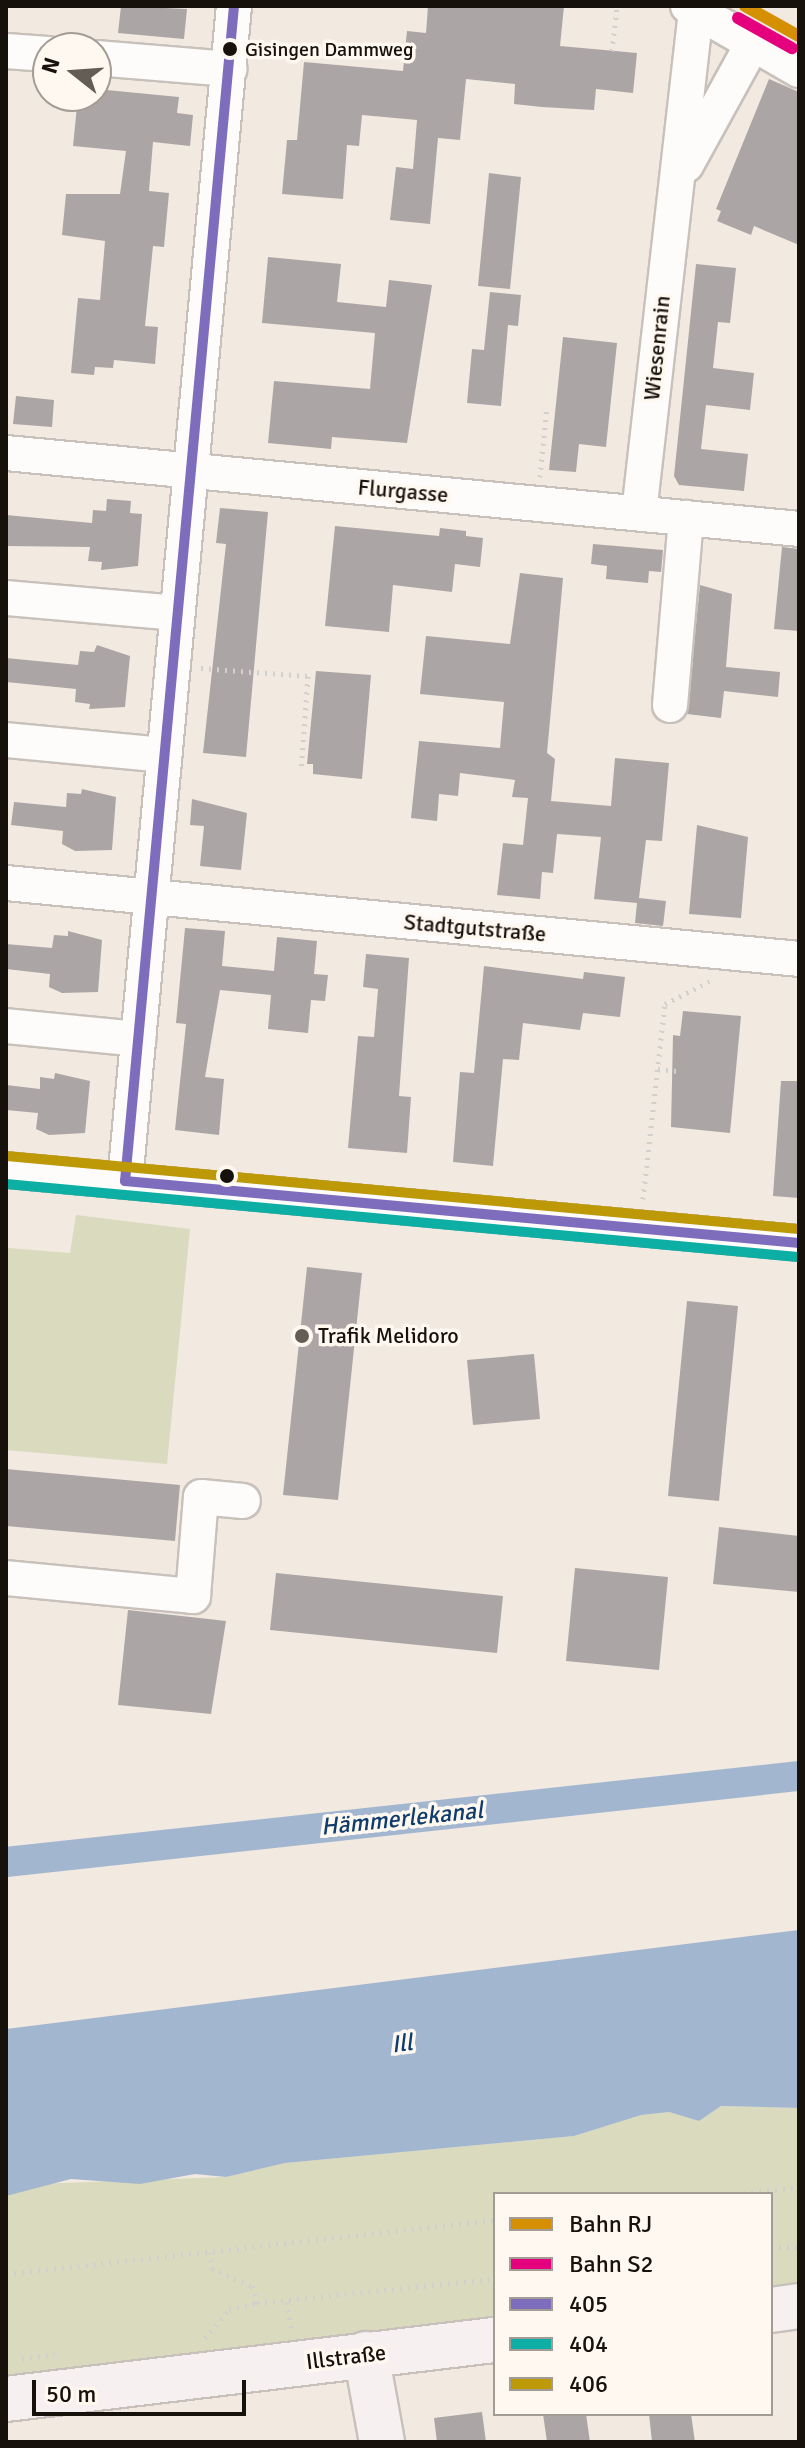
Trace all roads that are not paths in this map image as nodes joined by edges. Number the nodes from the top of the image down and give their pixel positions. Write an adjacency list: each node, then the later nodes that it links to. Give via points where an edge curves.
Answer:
1 (234, 6): 7 (street)
2 (692, 8): 3 (street); 9 (street, Wiesenrain)
3 (753, 43): 8 (street); 9 (street, Wiesenrain)
4 (6, 51): 5 (street)
5 (32, 53)
6 (112, 59): 7 (street)
7 (230, 69): 11 (street)
8 (799, 70)
9 (676, 183): 12 (street, Wiesenrain)
10 (6, 453): 11 (street, Flurgasse)
11 (193, 472): 12 (street, Flurgasse); 16 (street)
12 (639, 513): 13 (street, Flurgasse)
13 (686, 518): 14 (street, Flurgasse); 17 (street)
14 (799, 529)
15 (6, 598): 16 (street)
16 (177, 613): 19 (street)
17 (670, 705)
18 (6, 740): 19 (street)
19 (164, 755): 21 (street)
20 (6, 883): 21 (street, Stadtgutstraße)
21 (151, 897): 22 (street, Stadtgutstraße); 24 (street)
22 (799, 959)
23 (6, 1026): 24 (street)
24 (138, 1039): 26 (street)
25 (6, 1170): 26 (street)
26 (125, 1181): 27 (street)
27 (799, 1243)
28 (243, 1501): 29 (street, via 201,1497 193,1596)
29 (6, 1578)
30 (799, 2306): 31 (main road)
31 (773, 2310)
32 (493, 2340): 33 (main road, Illstraße)
33 (366, 2354): 34 (main road, Illstraße); 35 (main road)
34 (6, 2399)
35 (382, 2442)

